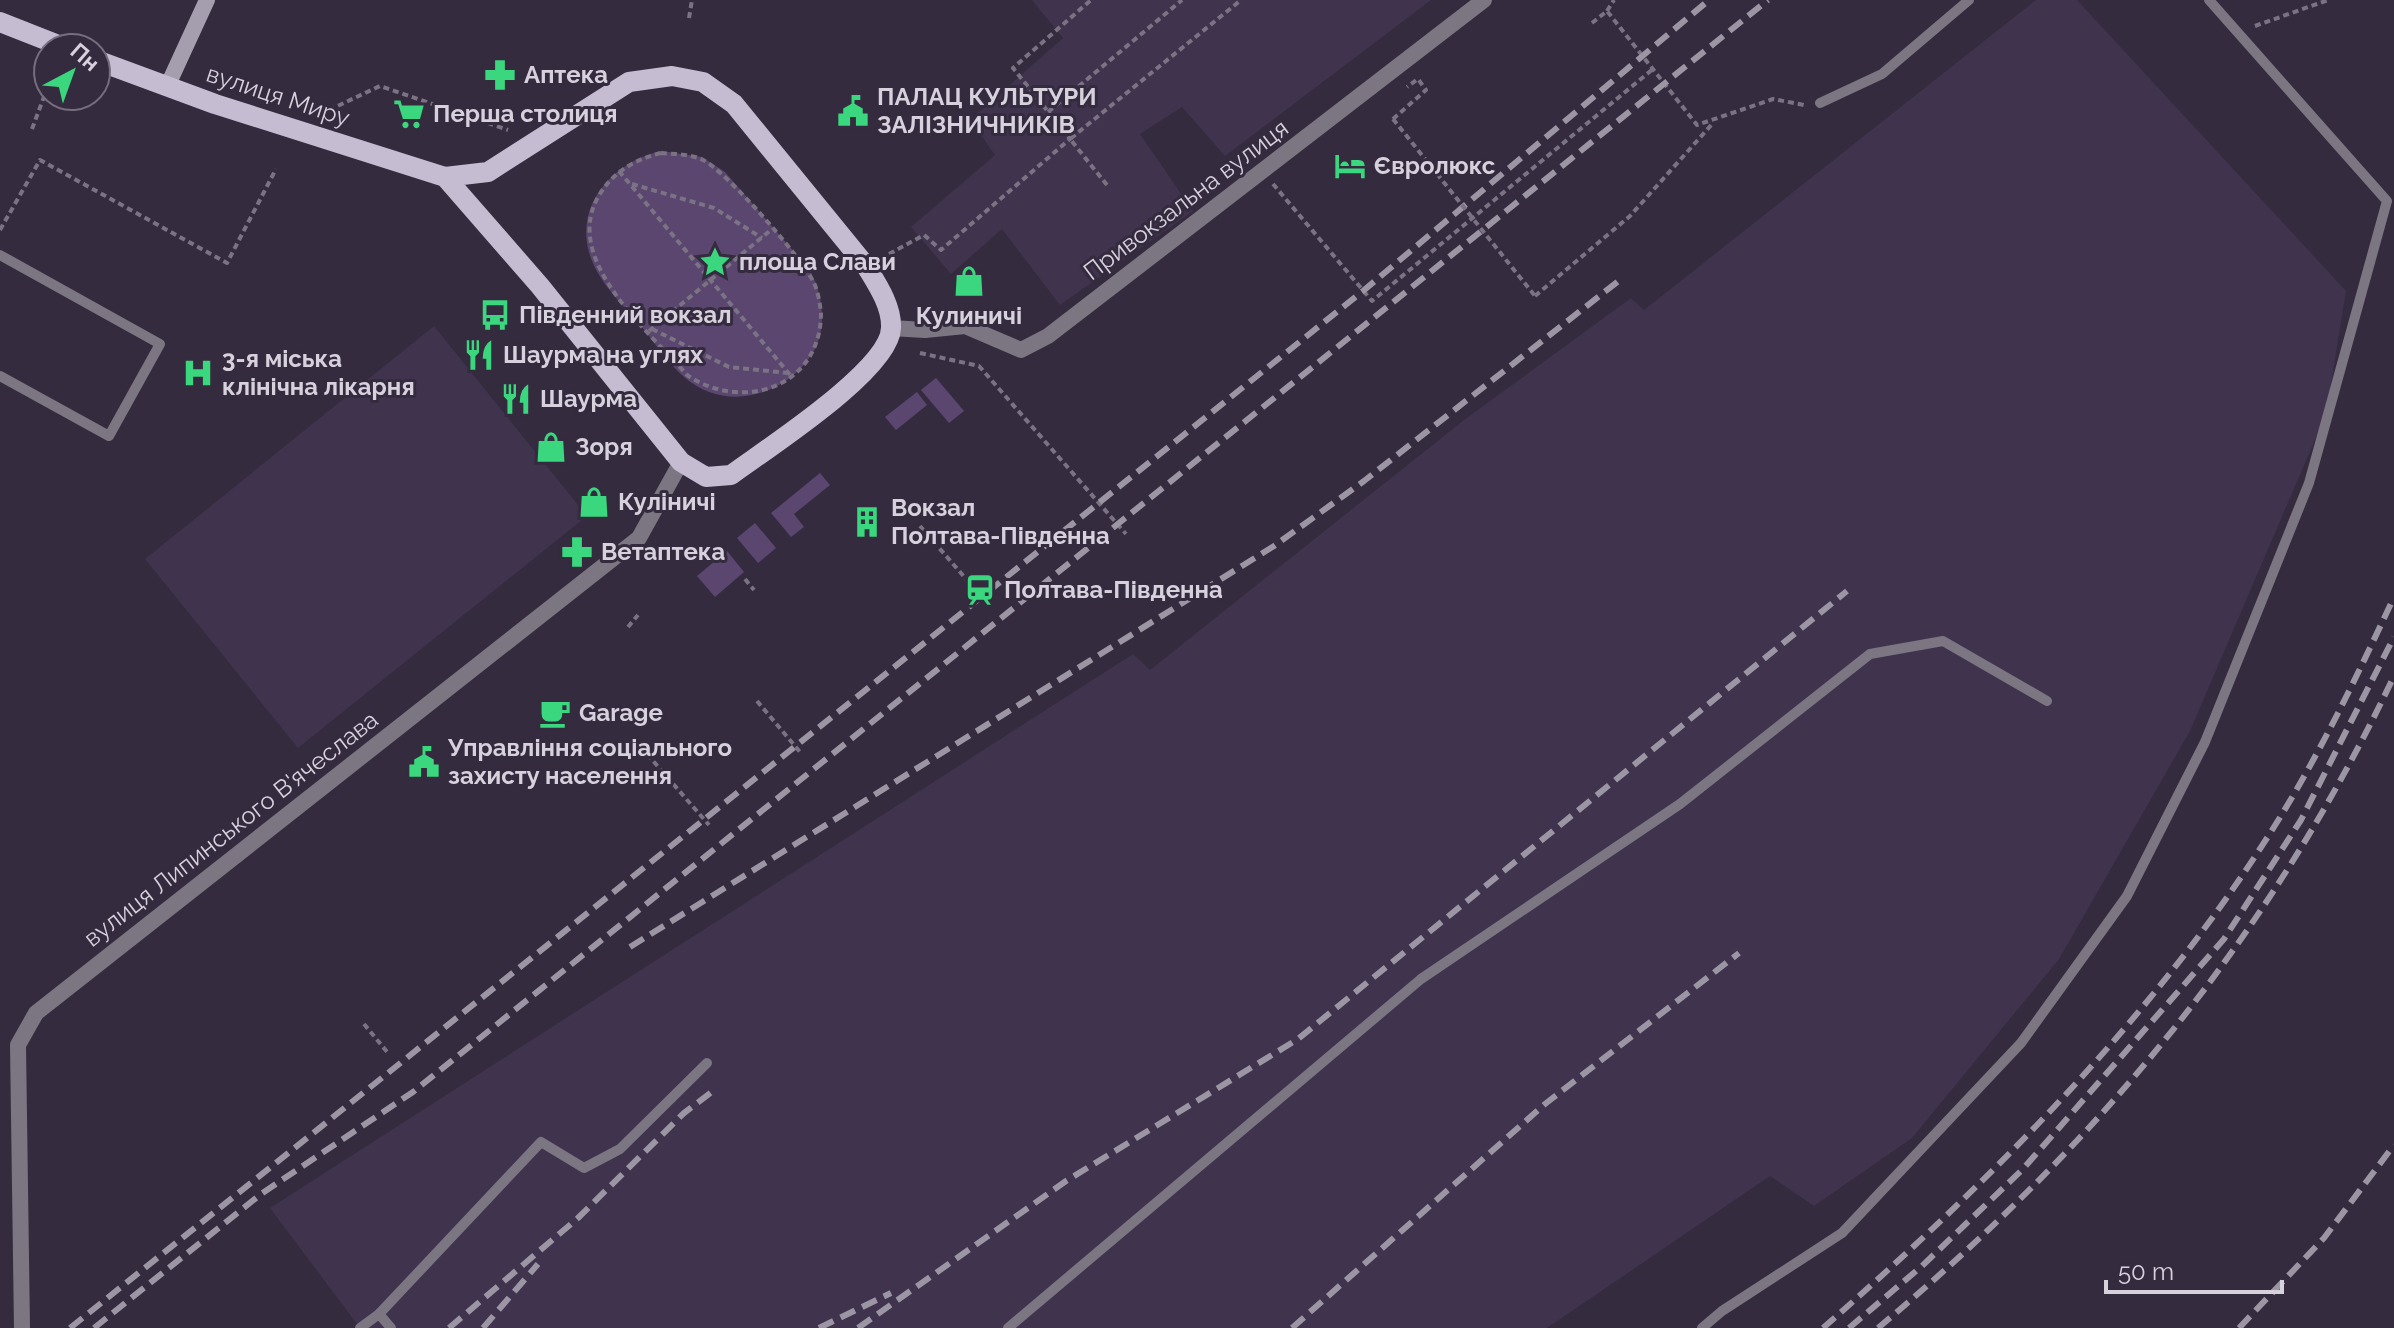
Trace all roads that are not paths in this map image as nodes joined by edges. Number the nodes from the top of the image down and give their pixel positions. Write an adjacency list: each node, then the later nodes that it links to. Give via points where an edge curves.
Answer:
1 (207, 0): 8 (main road)
2 (1484, 0): 12 (street, Привокзальна вулиця, via 1048,336 1021,350 965,326)
3 (1969, 0): 9 (lane, via 1882,74)
4 (2209, 0): 22 (lane, via 2387,201 2309,483 2205,742 2127,896 2021,1043 1842,1233)
5 (0, 22): 6 (main road)
6 (32, 35)
7 (112, 66): 8 (main road, вулиця Миру)
8 (167, 87): 10 (main road, вулиця Миру)
9 (1820, 103)
10 (445, 177): 12 (main road, via 488,172 629,82 672,76 703,82 734,104 866,266 883,293); 14 (main road)
11 (0, 255): 13 (lane, via 160,344 109,436)
12 (891, 328): 14 (main road, via 882,354 864,374 731,475 706,477)
13 (0, 376)
14 (681, 462): 18 (street, вулиця Липинського В'ячеслава, via 639,538 36,1013 18,1045)
15 (2047, 701): 21 (lane, via 1943,641 1870,654 1680,804 1421,979)
16 (707, 1063): 17 (lane, via 620,1149 584,1168 541,1142)
17 (379, 1314): 19 (lane); 20 (lane)
18 (22, 1328)
19 (360, 1328)
20 (391, 1328)
21 (1008, 1328)
22 (1702, 1328)

